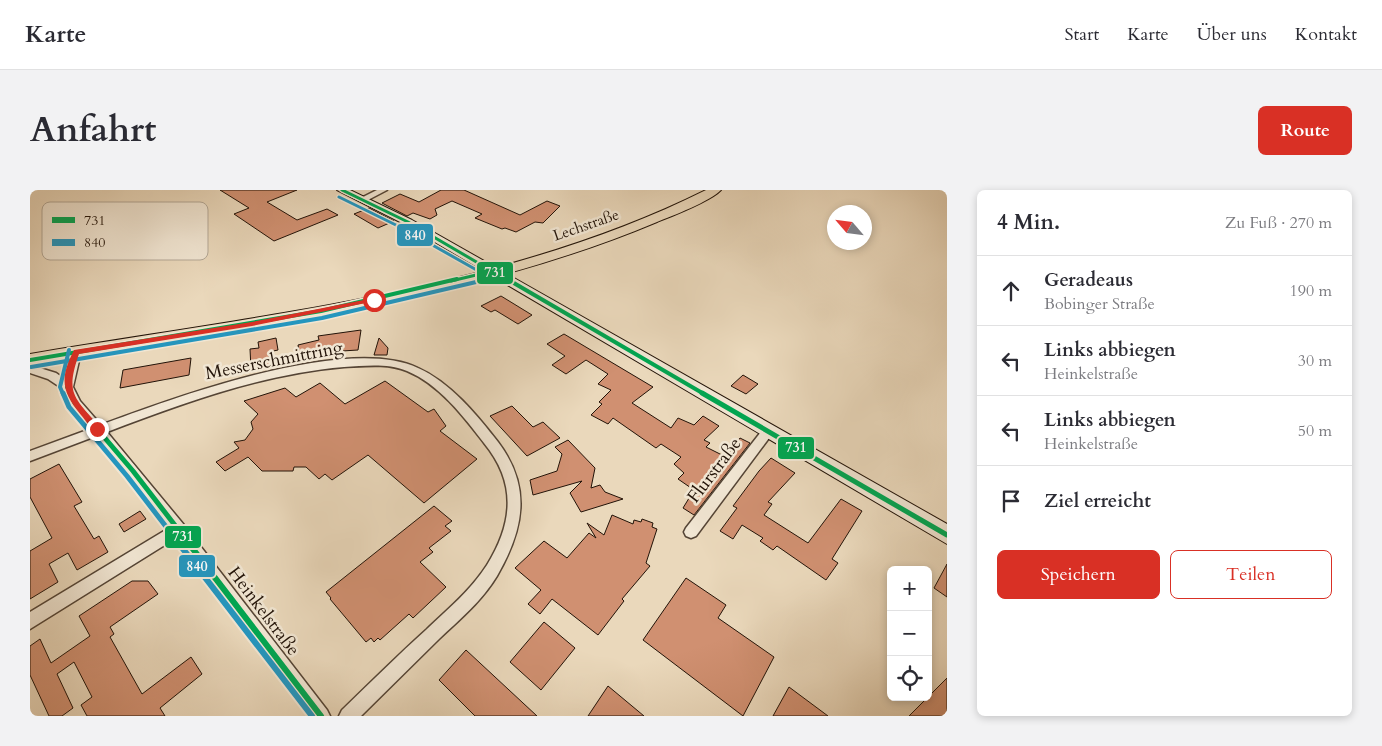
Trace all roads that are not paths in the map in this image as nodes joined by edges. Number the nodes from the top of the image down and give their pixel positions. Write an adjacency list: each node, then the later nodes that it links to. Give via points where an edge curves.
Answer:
1 (342, 190): 4 (street)
2 (383, 190): 4 (street)
3 (715, 190): 5 (main road, Lechstraße, via 605,236)
4 (363, 199): 5 (street)
5 (493, 271): 6 (main road, Lechstraße, via 321,311); 11 (street)
6 (76, 352): 7 (main road, Lechstraße); 9 (street)
7 (30, 360)
8 (30, 369): 9 (street, Heinkelstraße, via 52,376)
9 (67, 387): 10 (street, Heinkelstraße, via 75,403)
10 (97, 429): 12 (street, Messerschmittring); 13 (street, Heinkelstraße); 18 (street, Messerschmittring, via 252,380 310,368 366,362 393,363 430,377 478,426 504,462 514,488 513,514 506,541 492,572 463,605)
11 (768, 431): 14 (street, Flurstraße); 15 (street)
12 (30, 456)
13 (179, 529): 16 (street); 17 (street, Heinkelstraße)
14 (691, 532)
15 (947, 535)
16 (30, 621)
17 (321, 716)
18 (348, 716)

